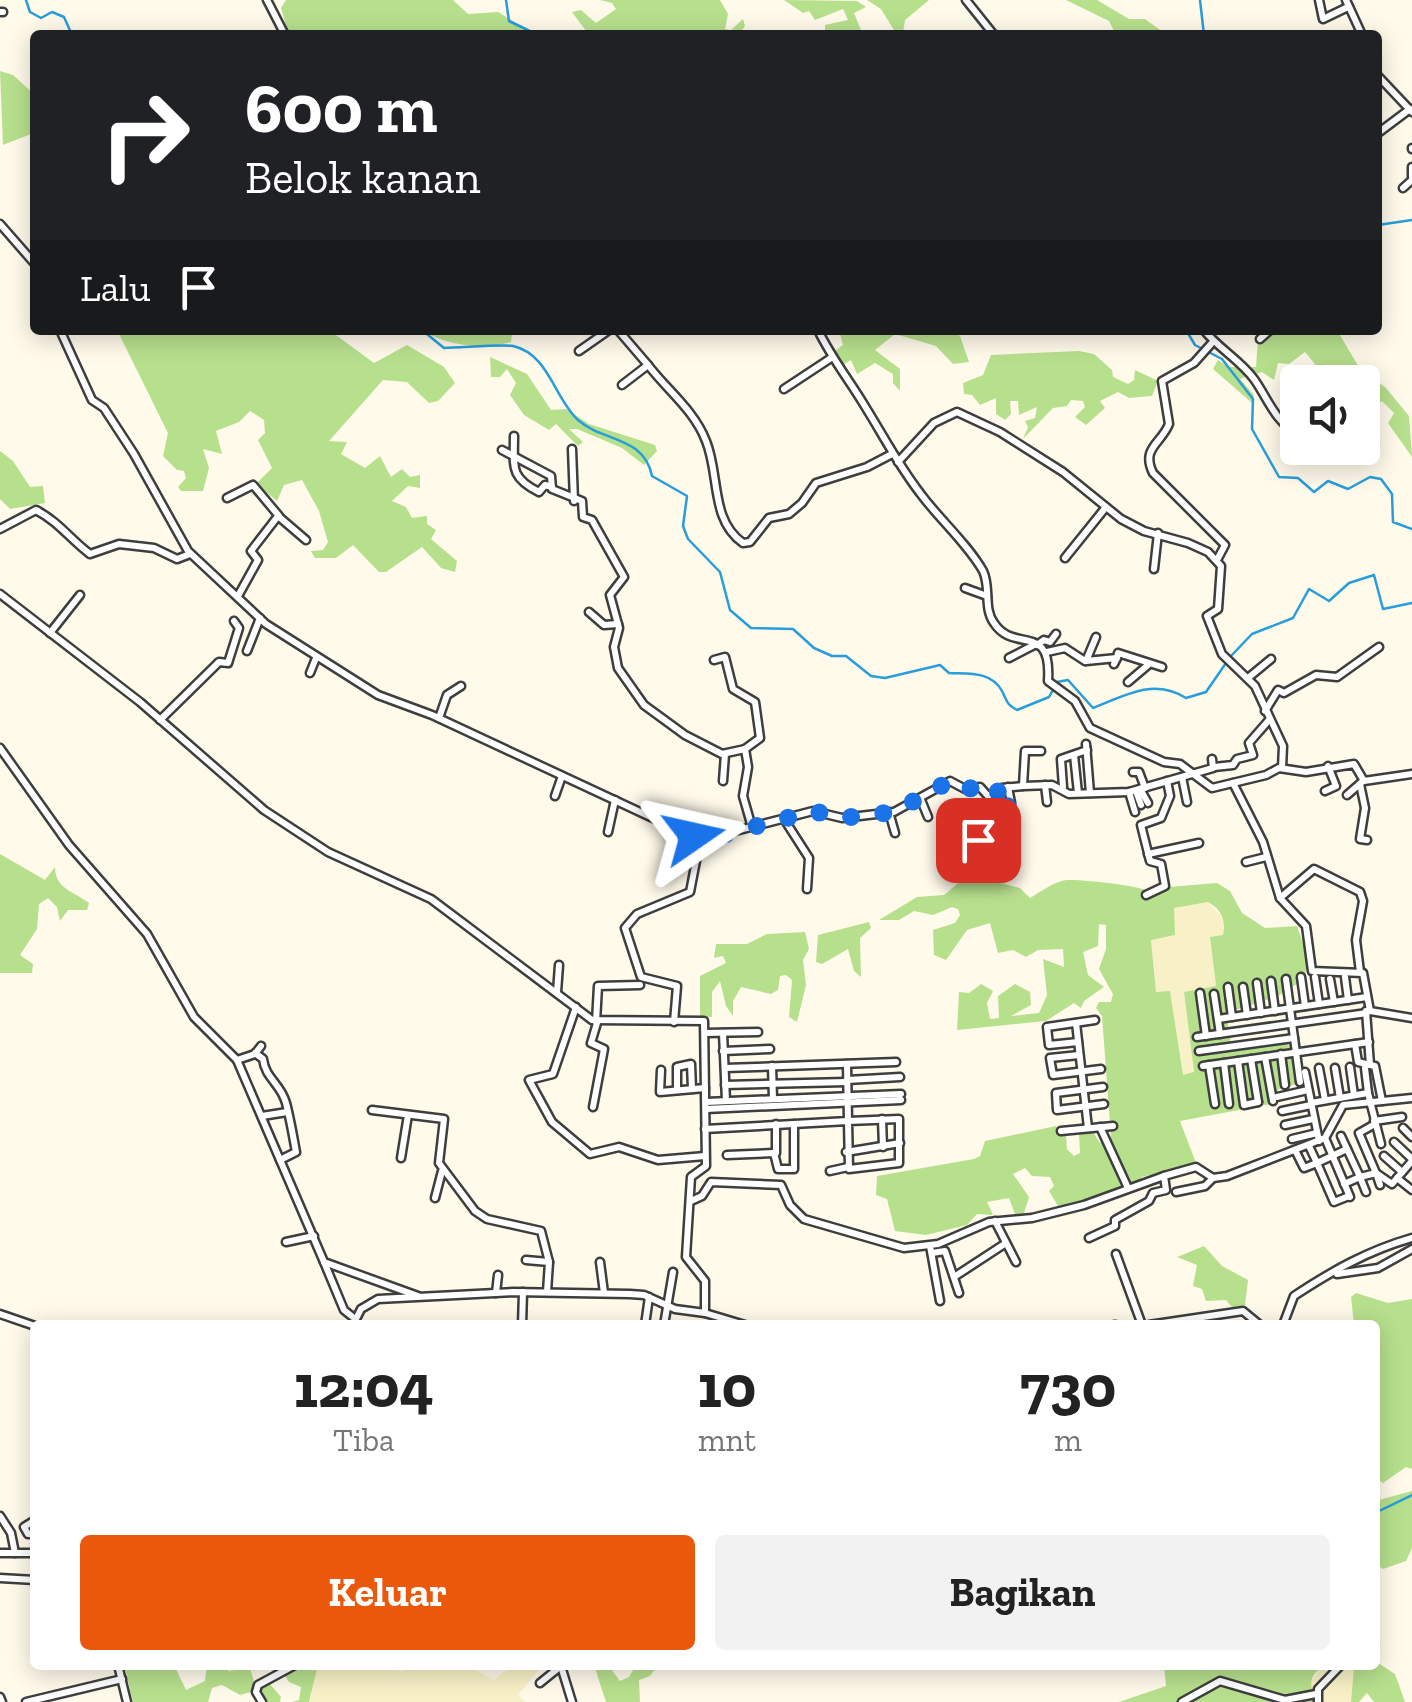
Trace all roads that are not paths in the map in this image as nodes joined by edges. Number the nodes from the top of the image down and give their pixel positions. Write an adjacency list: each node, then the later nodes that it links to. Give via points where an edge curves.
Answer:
1 (267, 0): 5 (street)
2 (966, 0): 6 (street)
3 (1319, 0): 4 (street, via 1323,19)
4 (1347, 4): 7 (street)
5 (282, 30)
6 (990, 30)
7 (1360, 30)
8 (1382, 79): 9 (street)
9 (1408, 100): 10 (street)
10 (1411, 111): 11 (street)
11 (1382, 130)
12 (1412, 168): 13 (street)
13 (1412, 179): 14 (street)
14 (1404, 188)
15 (0, 224): 16 (street)
16 (30, 258)
17 (62, 335): 45 (street, via 92,400 134,454)
18 (602, 335): 25 (street)
19 (622, 335): 27 (street)
20 (820, 335): 26 (street)
21 (1209, 335): 24 (street)
22 (1264, 335): 23 (street)
23 (1260, 339)
24 (1211, 344): 30 (street, via 1250,374); 47 (street, via 1162,381 1169,424 1149,460 1153,473 1225,544)
25 (579, 351)
26 (831, 358): 29 (street); 34 (street)
27 (648, 365): 28 (street); 34 (street, via 700,428 720,510 745,544 770,518 790,513 815,484)
28 (622, 385)
29 (784, 389)
30 (1280, 417)
31 (514, 436): 35 (street)
32 (572, 449): 39 (street)
33 (502, 450): 35 (street)
34 (892, 454): 36 (street)
35 (514, 456): 37 (street, via 551,476); 37 (street, via 520,481 539,492)
36 (898, 462): 40 (street, via 934,423 957,412 1014,440); 53 (street, via 980,566)
37 (552, 487): 39 (street)
38 (227, 498): 41 (street, via 253,485)
39 (574, 500): 57 (street, via 584,502 582,516 593,521 623,576 610,595)
40 (1106, 507): 43 (street); 46 (street)
41 (280, 516): 44 (street); 52 (street, via 251,551 258,560)
42 (0, 529): 45 (street, via 36,510 92,554 116,544 154,548 177,559)
43 (1158, 532): 47 (street); 48 (street)
44 (306, 540)
45 (190, 554): 52 (street)
46 (1066, 558)
47 (1218, 560): 73 (street, via 1218,609 1206,618)
48 (1154, 569)
49 (965, 588): 53 (street)
50 (0, 594): 58 (street)
51 (80, 595): 58 (street)
52 (238, 596): 55 (street)
53 (987, 596): 61 (street, via 996,627)
54 (589, 612): 57 (street, via 604,625)
55 (260, 618): 63 (street); 65 (street)
56 (234, 621): 78 (street, via 239,628 228,663 201,676)
57 (618, 624): 83 (street, via 614,652 627,684 654,715)
58 (50, 633): 78 (street)
59 (1056, 634): 61 (street)
60 (1096, 637): 68 (street)
61 (1036, 643): 64 (street); 66 (street)
62 (1380, 646): 76 (street, via 1337,677 1316,675 1278,690)
63 (247, 651)
64 (1046, 652): 68 (street, via 1065,648); 90 (street, via 1055,687 1074,701 1090,728 1180,764)
65 (316, 658): 72 (street); 77 (street, via 378,695)
66 (1010, 658)
67 (714, 660): 81 (street, via 726,659 733,689 755,702 760,738)
68 (1086, 660): 70 (street, via 1116,661 1118,654)
69 (1271, 660): 73 (street)
70 (1148, 664): 71 (street); 74 (street)
71 (1162, 667)
72 (310, 673)
73 (1248, 678): 76 (street)
74 (1128, 682)
75 (461, 686): 77 (street, via 446,695)
76 (1265, 710): 79 (street)
77 (439, 718): 89 (street)
78 (160, 720): 140 (street, via 294,830 431,898)
79 (1269, 720): 86 (street, via 1283,746); 90 (street, via 1249,743 1253,755)
80 (0, 748): 178 (street, via 69,845 147,934 194,1017)
81 (746, 749): 83 (street); 115 (street, via 743,796)
82 (1041, 751): 97 (street, via 1027,750 1022,757)
83 (724, 754): 92 (street)
84 (1074, 755): 99 (street, via 1060,760); 102 (street); 103 (street, via 1087,747)
85 (1328, 766): 86 (street); 94 (street, via 1352,762); 101 (street, via 1336,786)
86 (1285, 768): 91 (street); 95 (street)
87 (1132, 772): 100 (street, via 1139,772)
88 (1412, 774): 94 (street)
89 (562, 776): 105 (street); 106 (street)
90 (1186, 776): 93 (street); 95 (street, via 1212,788); 109 (street)
91 (1291, 779)
92 (723, 781)
93 (1167, 781): 100 (street); 122 (street, via 1170,796 1162,817 1141,824)
94 (1361, 782): 104 (street); 119 (street, via 1360,840)
95 (1233, 783): 123 (street)
96 (1044, 785): 97 (street); 99 (street); 108 (street)
97 (1024, 786): 98 (street)
98 (1008, 787): 107 (street, via 988,796 980,787 965,794 954,782); 121 (street, via 1011,804 985,822)
99 (1063, 789): 102 (street)
100 (1138, 790): 100 (street, via 1141,807); 103 (street)
101 (1324, 791)
102 (1078, 793): 103 (street)
103 (1090, 793)
104 (1347, 794)
105 (555, 796)
106 (615, 800): 116 (street); 118 (street)
107 (920, 800): 111 (street); 113 (street)
108 (1046, 802)
109 (1188, 802)
110 (836, 807): 112 (street)
111 (882, 811): 112 (street); 117 (street)
112 (836, 817): 114 (street, via 818,810)
113 (928, 817)
114 (783, 818): 115 (street); 125 (street, via 809,858)
115 (751, 824): 118 (street)
116 (608, 832)
117 (895, 833)
118 (700, 840): 159 (street, via 690,892 636,914 626,928 642,977 677,986)
119 (1367, 840)
120 (1199, 842): 122 (street)
121 (970, 850)
122 (1148, 854): 126 (street, via 1160,863 1165,886)
123 (1266, 857): 124 (street); 127 (street)
124 (1246, 862)
125 (808, 889)
126 (1146, 895)
127 (1280, 898): 129 (street, via 1306,926 1312,971); 129 (street, via 1314,869 1360,892)
128 (559, 966): 140 (street)
129 (1360, 975): 143 (street)
130 (1315, 976): 146 (street)
131 (1345, 977): 144 (street)
132 (1301, 978): 147 (street)
133 (1286, 979): 149 (street)
134 (1330, 980): 145 (street)
135 (1271, 981): 150 (street)
136 (1257, 983): 151 (street)
137 (640, 985): 158 (street, via 598,986)
138 (1228, 987): 154 (street)
139 (1243, 987): 153 (street)
140 (558, 992): 148 (street)
141 (1200, 993): 165 (street, via 1202,1036)
142 (1214, 994): 156 (street)
143 (1365, 997): 144 (street); 152 (street); 155 (street, via 1372,1012)
144 (1348, 1000): 145 (street)
145 (1334, 1002): 146 (street)
146 (1320, 1004): 147 (street)
147 (1305, 1006): 149 (street)
148 (576, 1007): 158 (street); 255 (street, via 553,1074 530,1080 552,1122 588,1153 618,1147 658,1160)
149 (1290, 1008): 150 (street); 161 (street)
150 (1275, 1010): 151 (street)
151 (1261, 1013): 153 (street)
152 (1367, 1013): 161 (street); 168 (street)
153 (1247, 1015): 154 (street)
154 (1232, 1017): 156 (street)
155 (1412, 1018)
156 (1218, 1019): 165 (street)
157 (1095, 1020): 160 (street)
158 (596, 1022): 159 (street); 221 (street, via 591,1043 604,1048)
159 (674, 1022): 163 (street, via 704,1021)
160 (1076, 1022): 167 (street); 167 (street, via 1047,1027 1049,1046)
161 (1292, 1023): 165 (street); 166 (street)
162 (758, 1032): 164 (street)
163 (704, 1033): 164 (street); 199 (street)
164 (722, 1033): 171 (street)
165 (1220, 1034)
166 (1294, 1038): 172 (street); 173 (street)
167 (1078, 1042): 175 (street)
168 (1369, 1042): 169 (street); 185 (street)
169 (1355, 1044): 173 (street); 185 (street, via 1358,1062)
170 (770, 1050): 171 (street)
171 (723, 1051): 186 (street)
172 (1200, 1051)
173 (1296, 1052): 174 (street); 195 (street)
174 (1281, 1054): 176 (street); 198 (street)
175 (1079, 1055): 191 (street); 191 (street, via 1050,1058 1053,1075)
176 (1265, 1056): 177 (street); 204 (street, via 1275,1099)
177 (1251, 1059): 179 (street); 179 (street, via 1258,1103 1244,1105)
178 (236, 1060): 223 (street, via 258,1050); 226 (street)
179 (1238, 1061): 181 (street)
180 (896, 1062): 182 (street)
181 (1224, 1063): 216 (street, via 1206,1066); 217 (street)
182 (847, 1064): 183 (street); 194 (street)
183 (772, 1066): 186 (street); 196 (street)
184 (1350, 1067): 205 (street)
185 (1368, 1067): 207 (street); 213 (street, via 1375,1066)
186 (725, 1068): 197 (street)
187 (1319, 1068): 212 (street)
188 (1334, 1068): 208 (street)
189 (1101, 1069): 191 (street)
190 (661, 1070): 202 (street, via 660,1092)
191 (1081, 1072): 203 (street)
192 (1305, 1072): 204 (street)
193 (900, 1077): 194 (street)
194 (848, 1081): 196 (street); 211 (street)
195 (1300, 1082)
196 (772, 1084): 197 (street); 210 (street)
197 (726, 1085): 214 (street)
198 (1286, 1085)
199 (705, 1088): 201 (street); 219 (street)
200 (1103, 1088): 203 (street)
201 (692, 1089): 202 (street); 202 (street, via 691,1064 676,1067)
202 (677, 1090)
203 (1083, 1090): 220 (street); 220 (street, via 1056,1093 1057,1110)
204 (1308, 1090): 218 (street)
205 (1354, 1095): 207 (street); 208 (street)
206 (901, 1097): 211 (street)
207 (1369, 1097): 213 (street); 231 (street); 243 (street, via 1340,1108)
208 (1340, 1098): 212 (street)
209 (1412, 1098): 213 (street)
210 (773, 1099): 211 (street); 214 (street)
211 (848, 1100): 219 (street); 230 (street)
212 (1325, 1100): 218 (street)
213 (1382, 1100)
214 (726, 1101): 219 (street)
215 (1104, 1104): 220 (street)
216 (1215, 1104)
217 (1229, 1104)
218 (1311, 1104): 224 (street); 228 (street)
219 (706, 1106): 239 (street)
220 (1085, 1106): 237 (street)
221 (592, 1107)
222 (372, 1110): 225 (street)
223 (286, 1112): 226 (street); 259 (street, via 296,1152)
224 (1282, 1112)
225 (408, 1115): 258 (street); 263 (street, via 444,1120 436,1154)
226 (262, 1116): 259 (street)
227 (1402, 1117): 231 (street)
228 (1314, 1119): 234 (street); 243 (street)
229 (882, 1120): 230 (street); 246 (street, via 902,1119); 249 (street)
230 (848, 1121): 233 (street); 251 (street)
231 (1374, 1122): 247 (street); 265 (street, via 1359,1133)
232 (776, 1124): 233 (street); 239 (street); 254 (street)
233 (794, 1124): 254 (street, via 794,1169 778,1169)
234 (1286, 1125)
235 (1112, 1126): 236 (street)
236 (1100, 1127): 237 (street); 271 (street)
237 (1088, 1128): 240 (street)
238 (1403, 1128): 242 (street)
239 (706, 1129): 255 (street)
240 (1062, 1131)
241 (1341, 1136): 250 (street)
242 (1412, 1137)
243 (1320, 1138): 244 (street); 248 (street); 256 (street)
244 (1292, 1139)
245 (1394, 1142): 262 (street)
246 (900, 1143): 249 (street); 261 (street, via 899,1163)
247 (1381, 1144)
248 (1309, 1146): 252 (street); 260 (street)
249 (883, 1147): 251 (street)
250 (1348, 1150): 256 (street); 267 (street)
251 (846, 1152): 261 (street)
252 (1296, 1152): 260 (street, via 1304,1168); 268 (street)
253 (726, 1154): 254 (street)
254 (776, 1154)
255 (706, 1156): 276 (street, via 703,1170 691,1177)
256 (1332, 1156): 260 (street); 269 (street)
257 (1384, 1156): 262 (street)
258 (400, 1158)
259 (280, 1160): 278 (street)
260 (1317, 1162): 269 (street, via 1334,1202 1349,1197)
261 (848, 1167): 264 (street)
262 (1407, 1167): 265 (street, via 1390,1184); 272 (street)
263 (442, 1170): 275 (street); 288 (street, via 478,1215 541,1231)
264 (830, 1170)
265 (1376, 1173): 267 (street); 270 (street)
266 (1164, 1176): 268 (street, via 1199,1167); 271 (street); 279 (street, via 1166,1190)
267 (1360, 1177): 269 (street); 274 (street)
268 (1213, 1178): 273 (street)
269 (1344, 1184)
270 (1380, 1185)
271 (1128, 1188): 277 (street, via 1032,1218)
272 (1412, 1190)
273 (1176, 1192)
274 (1366, 1192)
275 (435, 1198)
276 (691, 1201): 284 (street, via 711,1182 781,1185 804,1220); 306 (street, via 686,1258 705,1281)
277 (995, 1221): 282 (street); 284 (street)
278 (314, 1236): 281 (street); 287 (street)
279 (1090, 1238)
280 (1412, 1238): 294 (street, via 1343,1259)
281 (286, 1242)
282 (1006, 1243): 290 (street); 296 (street)
283 (1412, 1249): 292 (street)
284 (931, 1250): 296 (street, via 945,1251); 304 (street)
285 (1116, 1254): 314 (street)
286 (526, 1260): 288 (street)
287 (324, 1261): 302 (street); 308 (street)
288 (548, 1262): 298 (street)
289 (600, 1262): 301 (street)
290 (1016, 1262)
291 (1389, 1268): 292 (street)
292 (1379, 1270): 294 (street)
293 (673, 1272): 305 (street)
294 (1336, 1274): 317 (street, via 1296,1295)
295 (498, 1275): 300 (street)
296 (954, 1277): 299 (street)
297 (523, 1292): 298 (street); 300 (street); 310 (street)
298 (547, 1292): 301 (street)
299 (959, 1292)
300 (496, 1293): 302 (street)
301 (604, 1293): 303 (street)
302 (418, 1296): 309 (street, via 378,1299)
303 (649, 1297): 305 (street); 311 (street)
304 (940, 1301)
305 (666, 1305): 306 (street); 312 (street)
306 (704, 1312): 313 (street)
307 (0, 1314): 318 (street)
308 (352, 1320)
309 (354, 1320)
310 (522, 1320)
311 (646, 1320)
312 (664, 1320)
313 (722, 1320)
314 (1144, 1320)
315 (1182, 1320): 316 (street, via 1246,1311)
316 (1255, 1320)
317 (1285, 1320)
318 (30, 1324)
319 (0, 1516): 321 (street)
320 (0, 1553): 321 (street)
321 (14, 1553): 322 (street)
322 (30, 1553)
323 (0, 1578): 324 (street)
324 (30, 1580)
325 (119, 1670): 330 (street)
326 (286, 1670): 335 (street, via 258,1685)
327 (556, 1670): 331 (street)
328 (562, 1670): 336 (street)
329 (1337, 1670): 332 (street)
330 (122, 1679): 333 (street); 334 (street)
331 (540, 1683)
332 (1317, 1698): 337 (street, via 1286,1700 1220,1681)
333 (26, 1702)
334 (128, 1702)
335 (262, 1702)
336 (572, 1702)
337 (1182, 1702)

